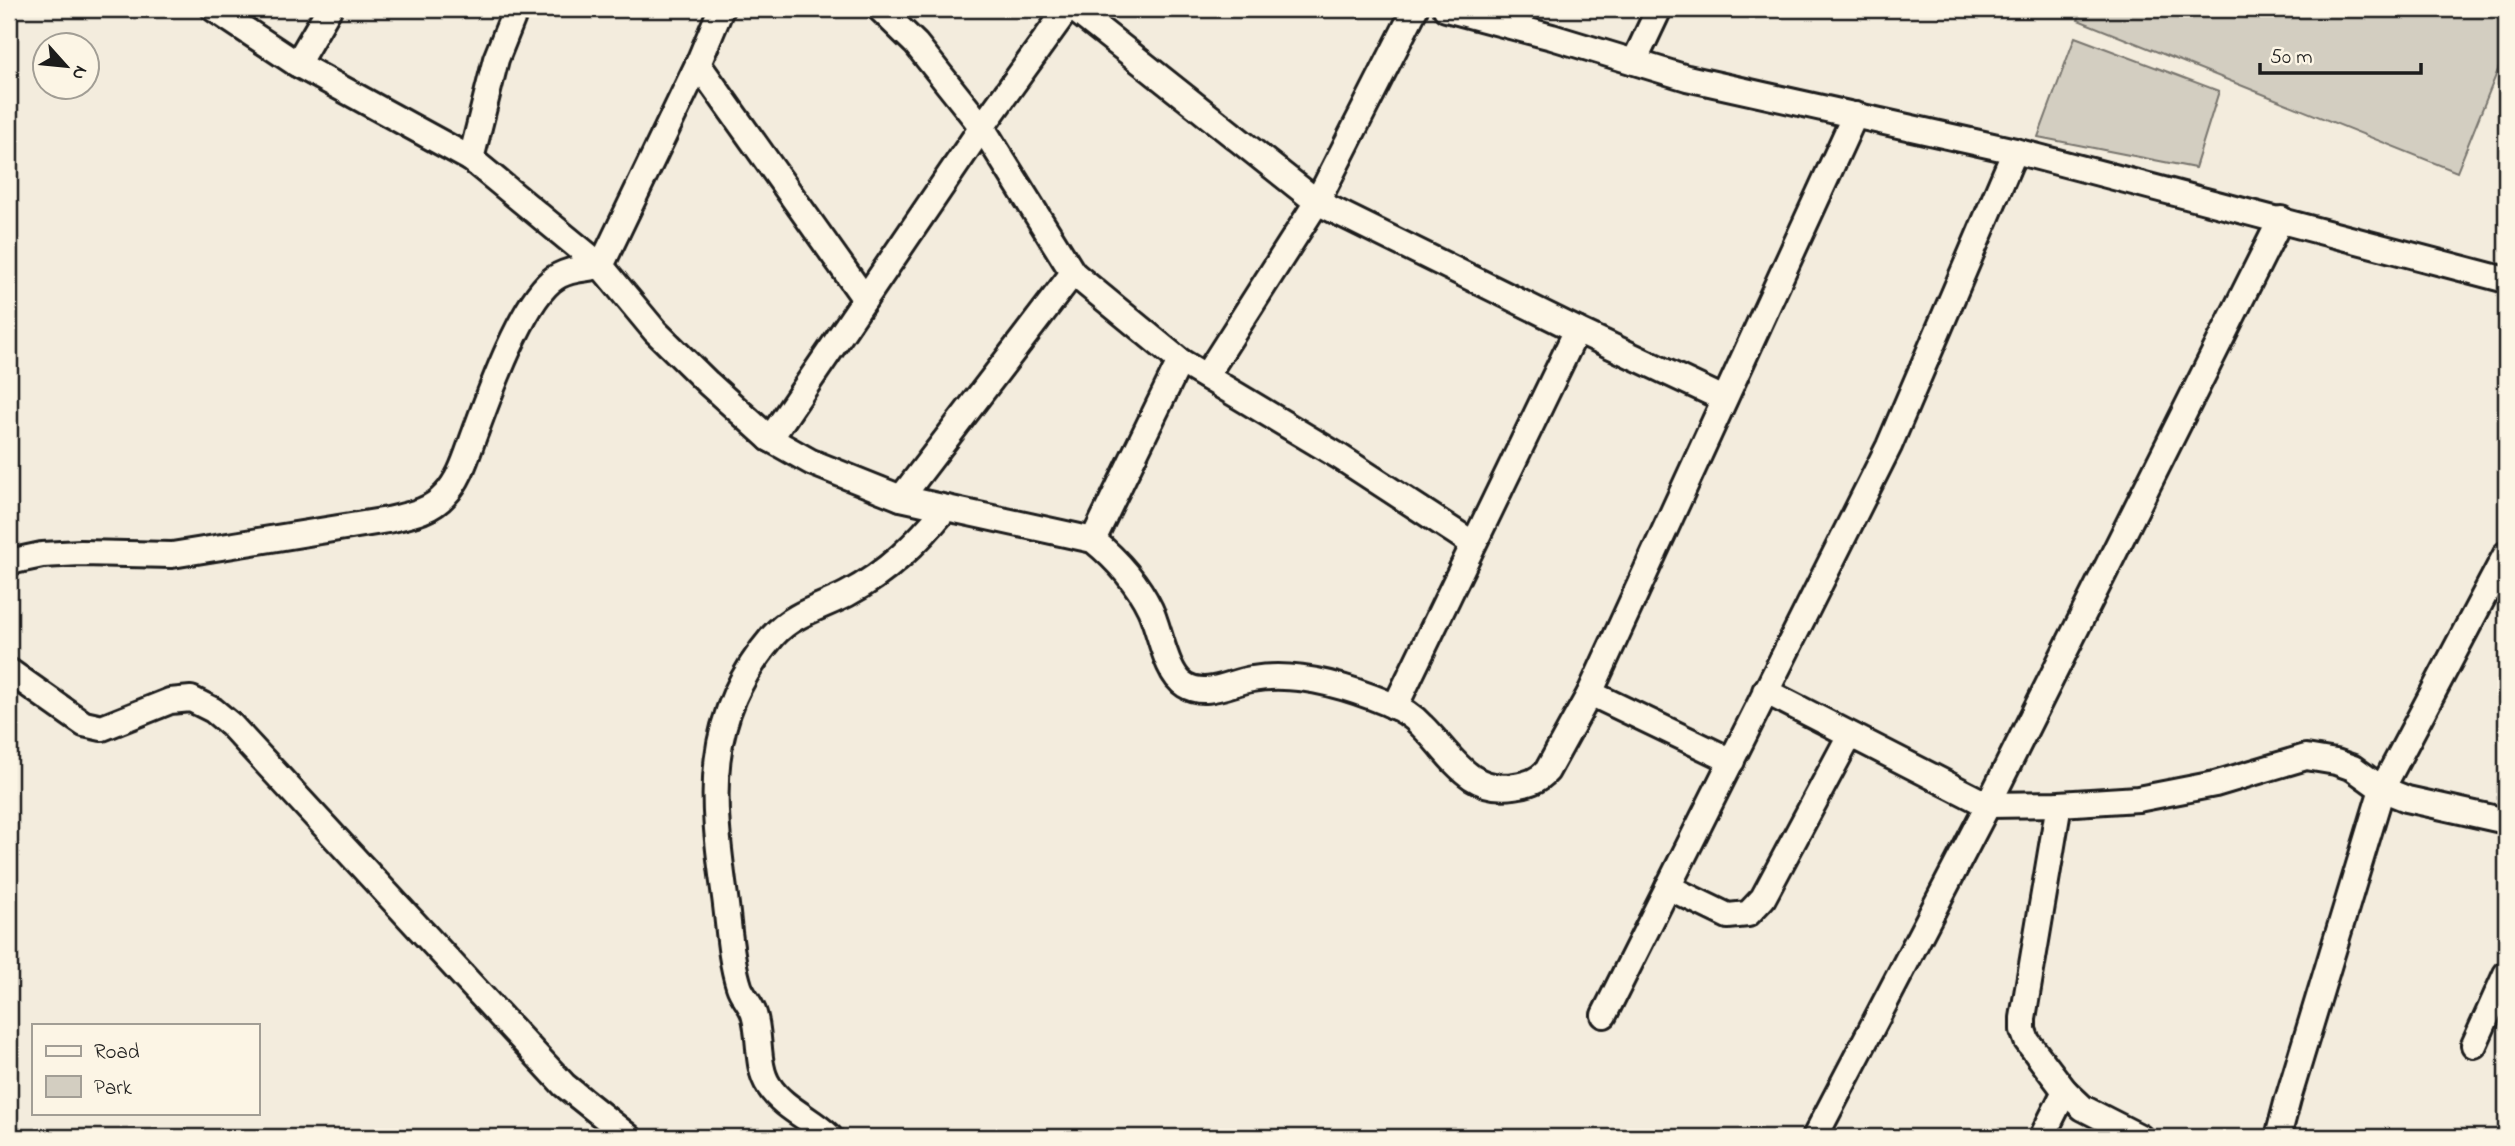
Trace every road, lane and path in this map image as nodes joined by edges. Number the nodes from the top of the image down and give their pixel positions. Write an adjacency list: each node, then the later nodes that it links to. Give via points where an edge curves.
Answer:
1 (214, 9): 13 (street)
2 (329, 9): 13 (street)
3 (516, 9): 18 (street, via 496,60)
4 (721, 9): 14 (street)
5 (880, 9): 16 (street, via 916,44)
6 (1068, 9): 16 (street)
7 (1074, 9): 19 (street)
8 (1415, 9): 19 (street)
9 (1446, 9): 11 (street)
10 (1659, 9): 12 (street)
11 (1485, 14): 12 (street)
12 (1634, 62): 15 (street)
13 (297, 64): 18 (street)
14 (698, 64): 21 (street); 24 (street)
15 (1855, 115): 17 (street); 28 (street)
16 (982, 127): 22 (street); 24 (street)
17 (2015, 150): 20 (street); 38 (street, via 1889,446)
18 (471, 159): 21 (street)
19 (1317, 202): 25 (street); 27 (street)
20 (2281, 219): 23 (street); 45 (street)
21 (601, 266): 29 (street, via 656,331); 35 (street, via 568,271 534,300 459,476 444,497 423,512 173,555 81,553)
22 (1073, 273): 26 (street); 30 (street)
23 (2506, 280)
24 (865, 299): 29 (street)
25 (1577, 330): 28 (street); 33 (street)
26 (1180, 361): 27 (street); 32 (street)
27 (1206, 376): 33 (street)
28 (1724, 399): 39 (street)
29 (771, 439): 30 (street, via 811,462)
30 (901, 498): 31 (street)
31 (946, 508): 32 (street); 53 (street, via 892,565 847,594 803,613 776,633 755,658 731,701 715,762 716,825 731,943 739,988 753,1009 768,1086)
32 (1093, 540): 40 (street, via 1133,580 1150,608 1172,672 1183,684 1210,690 1287,676 1346,689)
33 (1472, 543): 40 (street)
34 (2506, 554): 36 (street)
35 (9, 562)
36 (2501, 579): 43 (street)
37 (9, 671): 52 (street, via 84,724 102,728 170,701 191,699 213,710 547,1067)
38 (1765, 691): 41 (street); 42 (street)
39 (1590, 694): 40 (street, via 1541,778 1502,788 1489,787 1461,770 1421,724); 42 (street)
40 (1395, 707)
41 (1850, 735): 45 (street); 47 (street, via 1763,898 1748,914 1728,916)
42 (1732, 761): 47 (street)
43 (2382, 789): 44 (street, via 2353,768 2306,757 2215,784 2138,799); 46 (street); 57 (street)
44 (2059, 804): 45 (street); 51 (street, via 2022,1030)
45 (1988, 805): 54 (street)
46 (2506, 821)
47 (1668, 887): 49 (street)
48 (2506, 974): 50 (street)
49 (1604, 1015)
50 (2474, 1045)
51 (2065, 1091): 55 (street); 56 (street, via 2083,1108)
52 (629, 1137)
53 (830, 1137)
54 (1815, 1137)
55 (2042, 1137)
56 (2140, 1137)
57 (2278, 1137)

